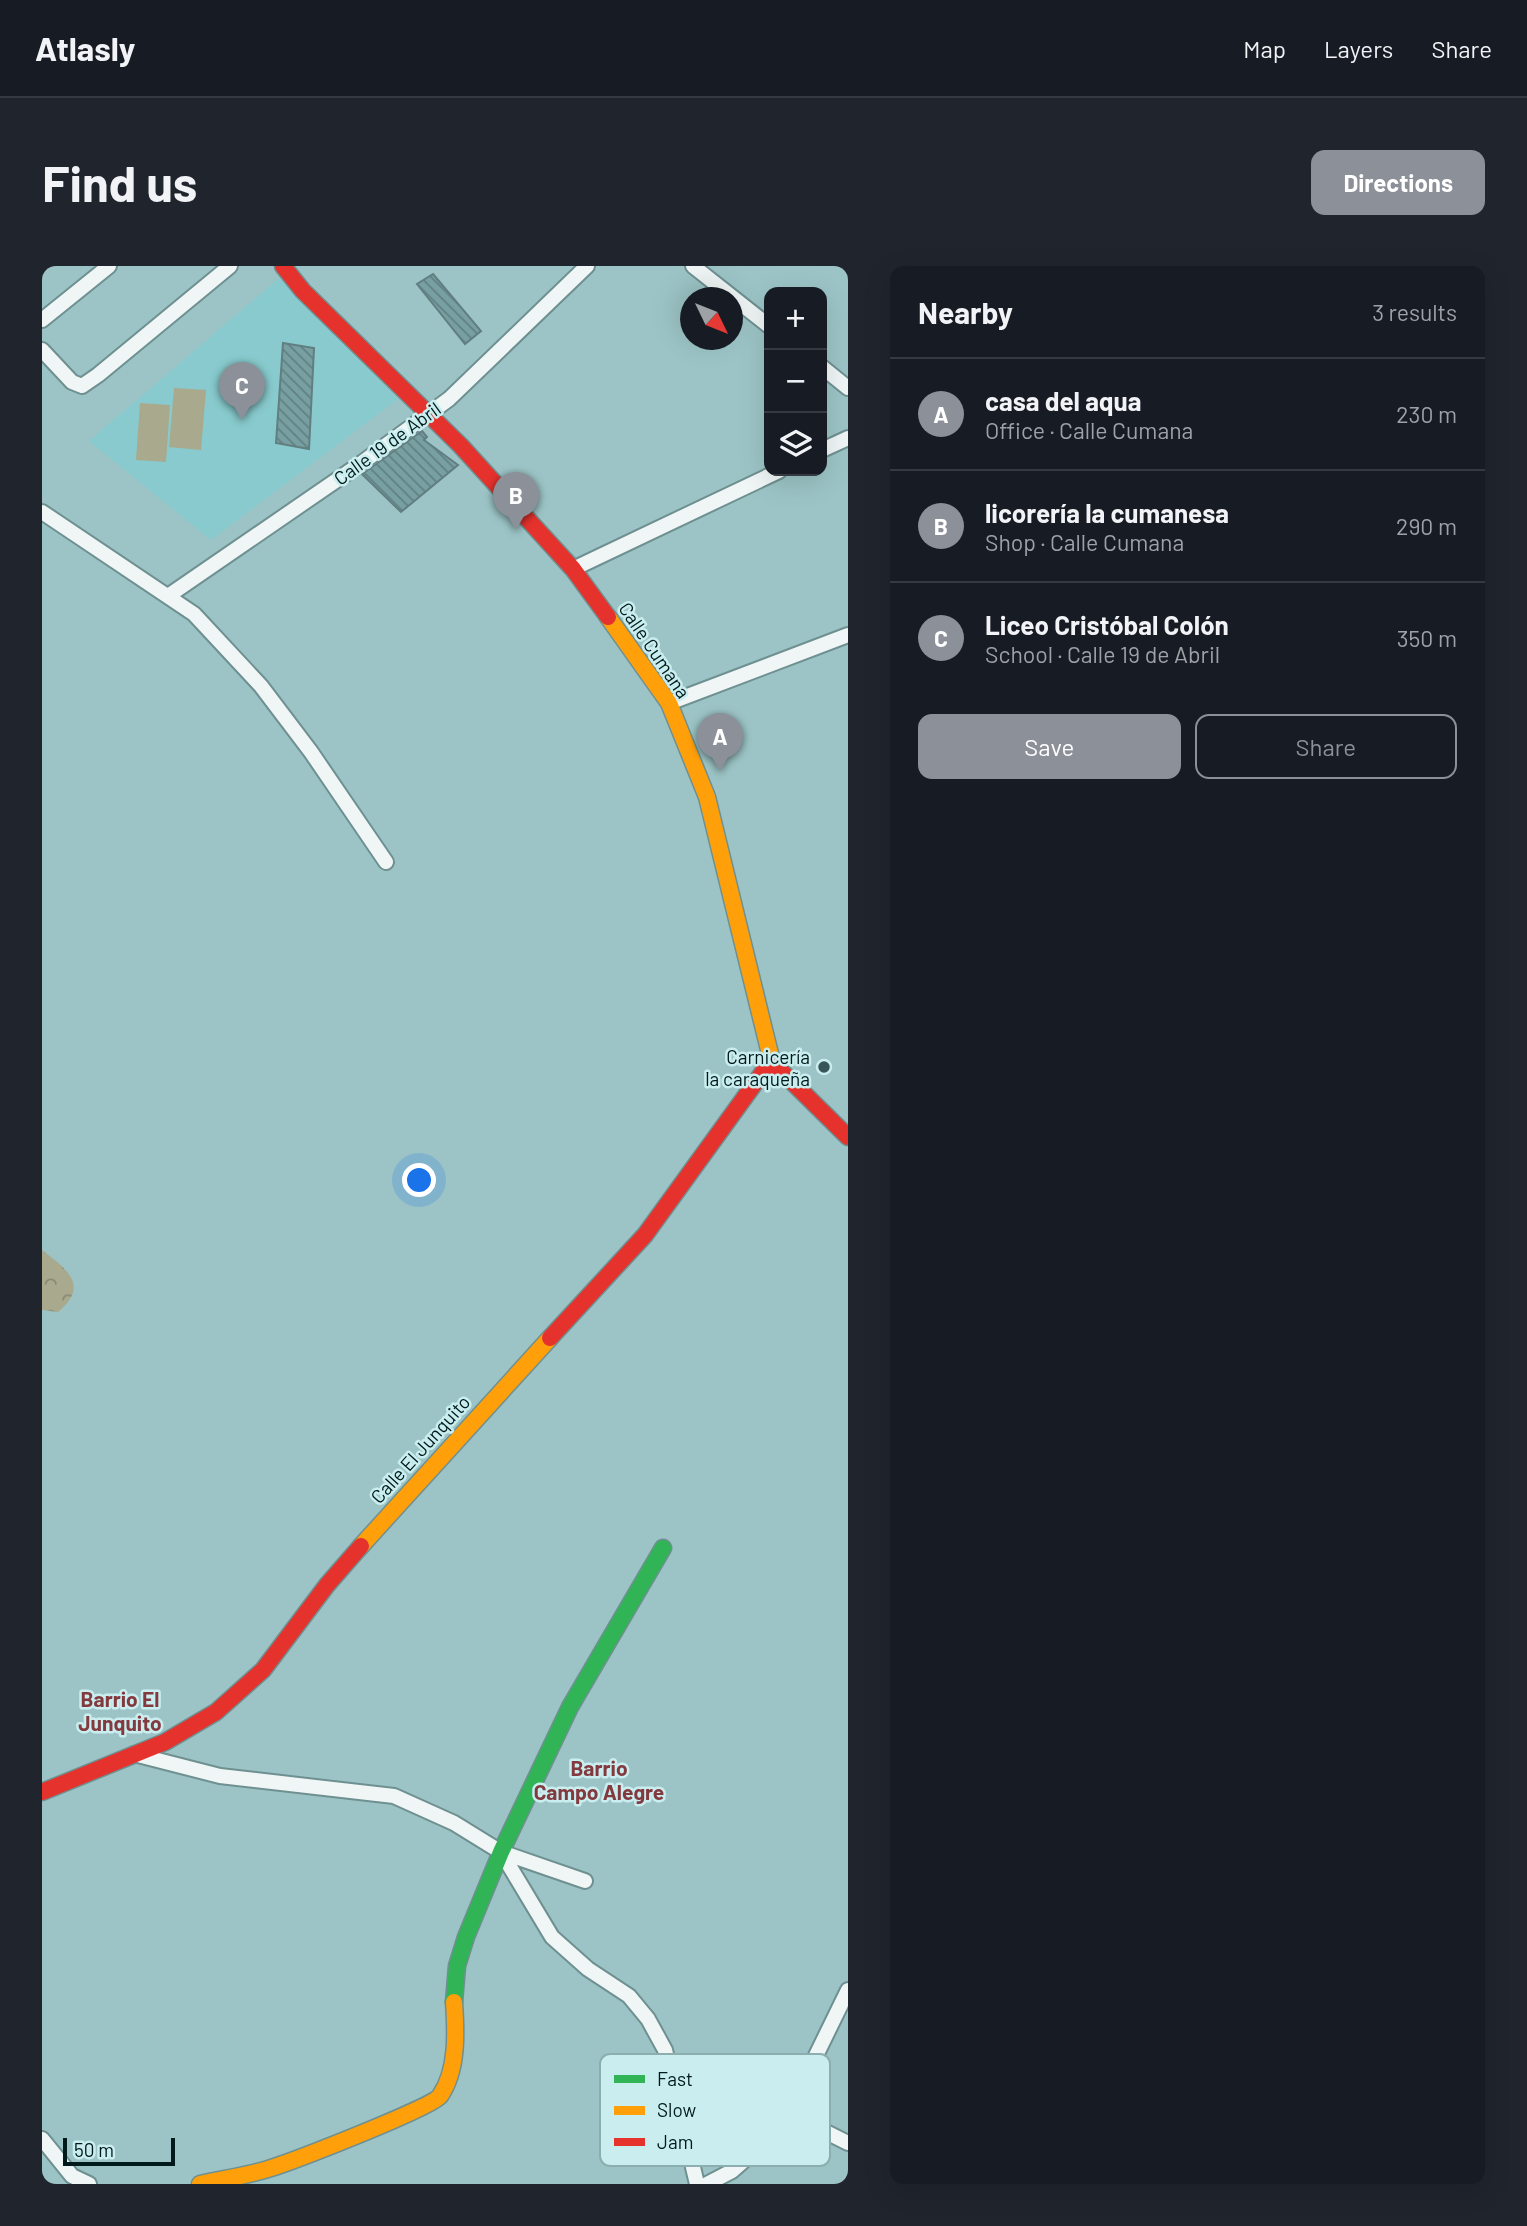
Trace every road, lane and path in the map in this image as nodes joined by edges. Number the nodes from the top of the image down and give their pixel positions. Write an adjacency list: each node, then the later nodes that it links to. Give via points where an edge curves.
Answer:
1 (109, 266): 6 (street)
2 (230, 266): 8 (street, via 82,386 72,382)
3 (283, 266): 11 (street, Calle Cumana)
4 (587, 266): 11 (street, Calle 19 de Abril, via 449,399)
5 (693, 266): 7 (street)
6 (42, 320)
7 (764, 322)
8 (42, 350)
9 (827, 371): 10 (street)
10 (848, 388)
11 (427, 413): 16 (street, Calle Cumana); 17 (street, Calle 19 de Abril)
12 (848, 438): 13 (street)
13 (827, 448)
14 (768, 476): 16 (street)
15 (42, 512): 17 (street)
16 (573, 569): 19 (street, Calle Cumana)
17 (168, 596): 20 (street, via 194,614 261,686)
18 (848, 635): 19 (street)
19 (669, 703): 21 (street, Calle Cumana, via 708,797)
20 (386, 862)
21 (771, 1060): 22 (street); 24 (street, Calle El Junquito, via 645,1236 397,1504 262,1670 216,1712)
22 (848, 1137)
23 (663, 1548): 26 (street, via 570,1707)
24 (134, 1754): 25 (street, Calle El Junquito); 26 (street, via 220,1776 394,1796 454,1823)
25 (42, 1791)
26 (501, 1852): 27 (street); 29 (street, via 552,1937 588,1969 629,1996 648,2019); 37 (street, via 457,1966 456,2031 449,2080 438,2099 268,2169)
27 (585, 1881)
28 (848, 1989): 30 (street)
29 (666, 2054)
30 (817, 2054)
31 (830, 2134): 33 (street)
32 (42, 2139): 36 (street, via 72,2176)
33 (848, 2143)
34 (693, 2166): 38 (street)
35 (738, 2166): 39 (street)
36 (89, 2184)
37 (200, 2184)
38 (697, 2184)
39 (707, 2184)

